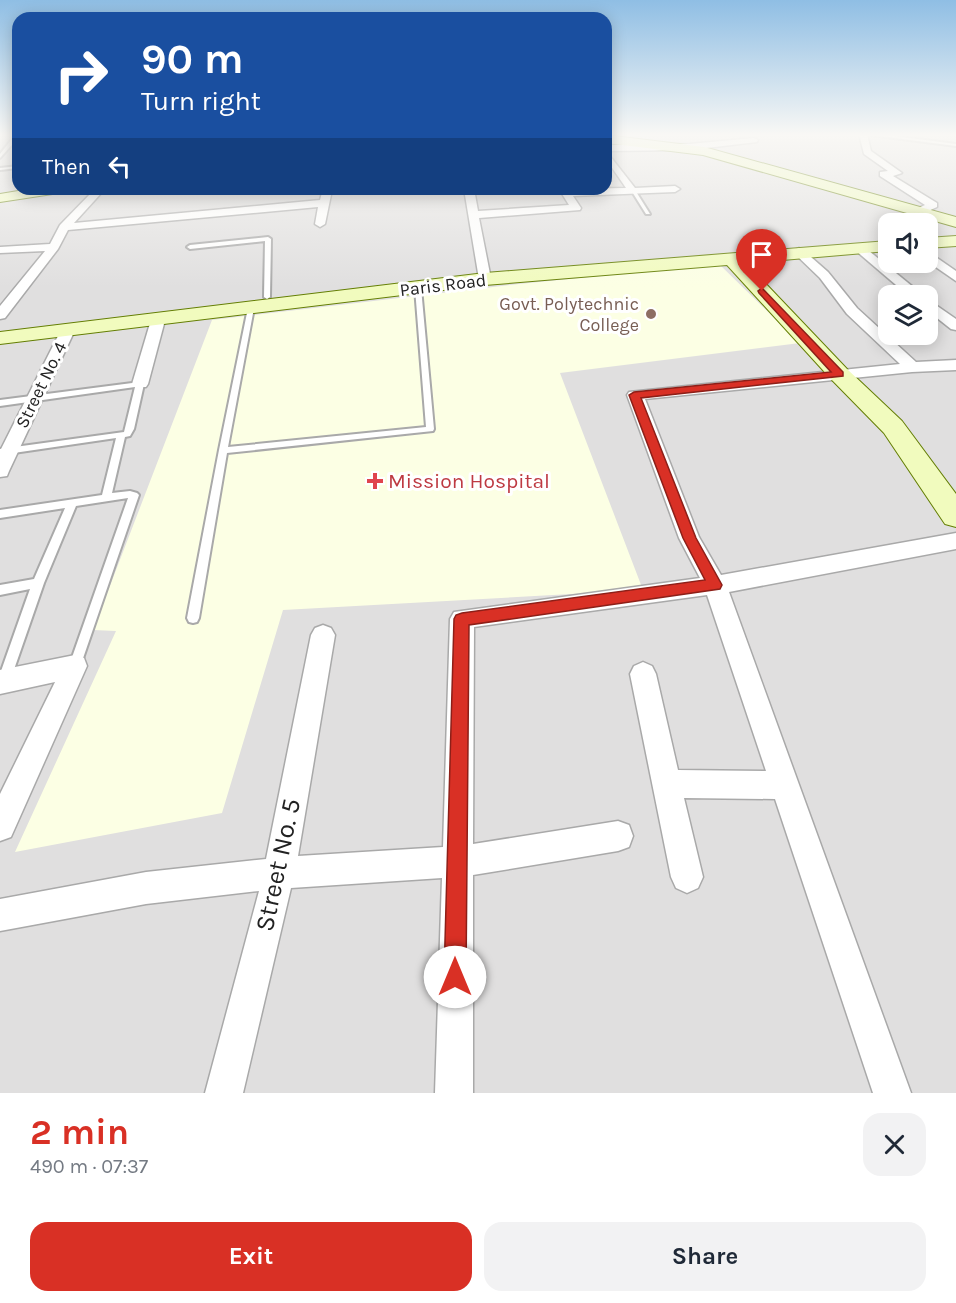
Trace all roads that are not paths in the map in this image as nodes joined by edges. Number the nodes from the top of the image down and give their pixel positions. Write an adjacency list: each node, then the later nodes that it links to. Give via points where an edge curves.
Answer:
1 (629, 185): 6 (street)
2 (826, 185): 12 (main road)
3 (901, 185): 12 (street, via 933,206)
4 (675, 189): 6 (street)
5 (612, 191): 6 (street)
6 (633, 191): 13 (lane)
7 (94, 195): 17 (street)
8 (326, 195): 11 (street)
9 (470, 195): 14 (street)
10 (568, 195): 14 (street, via 576,208)
11 (325, 203): 16 (street); 17 (street)
12 (920, 211): 15 (main road)
13 (648, 213)
14 (473, 215): 32 (street)
15 (956, 222)
16 (320, 224)
17 (64, 227): 23 (street)
18 (956, 234): 19 (main road)
19 (938, 235)
20 (878, 240): 30 (main road, Paris Road)
21 (956, 241): 22 (main road)
22 (938, 242)
23 (54, 247): 27 (street); 38 (street)
24 (190, 247): 36 (lane, via 268,238)
25 (878, 247): 26 (main road, Paris Road)
26 (859, 248): 28 (main road, Paris Road); 34 (street)
27 (0, 250)
28 (799, 252): 29 (main road, Paris Road); 44 (street, via 852,311)
29 (731, 258): 30 (main road, Paris Road); 46 (main road)
30 (610, 263): 32 (main road, Paris Road)
31 (938, 263): 33 (street)
32 (484, 275): 35 (main road, Paris Road); 36 (main road, Paris Road)
33 (956, 277)
34 (904, 285)
35 (418, 288): 36 (main road, Paris Road); 51 (lane, via 430,429)
36 (259, 302): 39 (main road, Paris Road); 41 (main road, Paris Road); 51 (lane)
37 (938, 312): 40 (street)
38 (0, 315)
39 (158, 320): 42 (main road, Paris Road); 47 (street)
40 (956, 326)
41 (0, 327)
42 (67, 332): 43 (main road, Paris Road); 48 (street, Street No. 4)
43 (0, 338)
44 (912, 367): 45 (street); 46 (street)
45 (953, 369)
46 (839, 374): 57 (main road, via 893,427); 60 (street, via 634,395 689,538)
47 (140, 384): 48 (lane); 50 (lane, via 130,429)
48 (33, 399): 49 (lane); 52 (street, Street No. 4)
49 (0, 403)
50 (121, 435): 52 (lane); 54 (lane)
51 (223, 450): 62 (lane)
52 (5, 452): 53 (street, Street No. 4)
53 (0, 471)
54 (106, 498): 55 (lane); 64 (lane, via 134,495)
55 (72, 503): 56 (lane); 59 (lane)
56 (0, 514)
57 (956, 516)
58 (956, 541): 60 (street)
59 (38, 582): 61 (lane); 66 (lane)
60 (715, 585): 68 (street); 71 (street, via 462,619)
61 (0, 590)
62 (194, 618)
63 (323, 635): 72 (street, Street No. 5)
64 (75, 666): 66 (street); 69 (street)
65 (643, 674): 67 (street)
66 (2, 682)
67 (668, 784): 68 (street); 73 (street)
68 (784, 785): 77 (street)
69 (0, 826)
70 (618, 836): 71 (street)
71 (456, 862): 72 (street); 76 (street)
72 (279, 873): 74 (street, via 146,888); 75 (street, Street No. 5)
73 (687, 877)
74 (0, 915)
75 (224, 1093)
76 (454, 1093)
77 (892, 1093)

